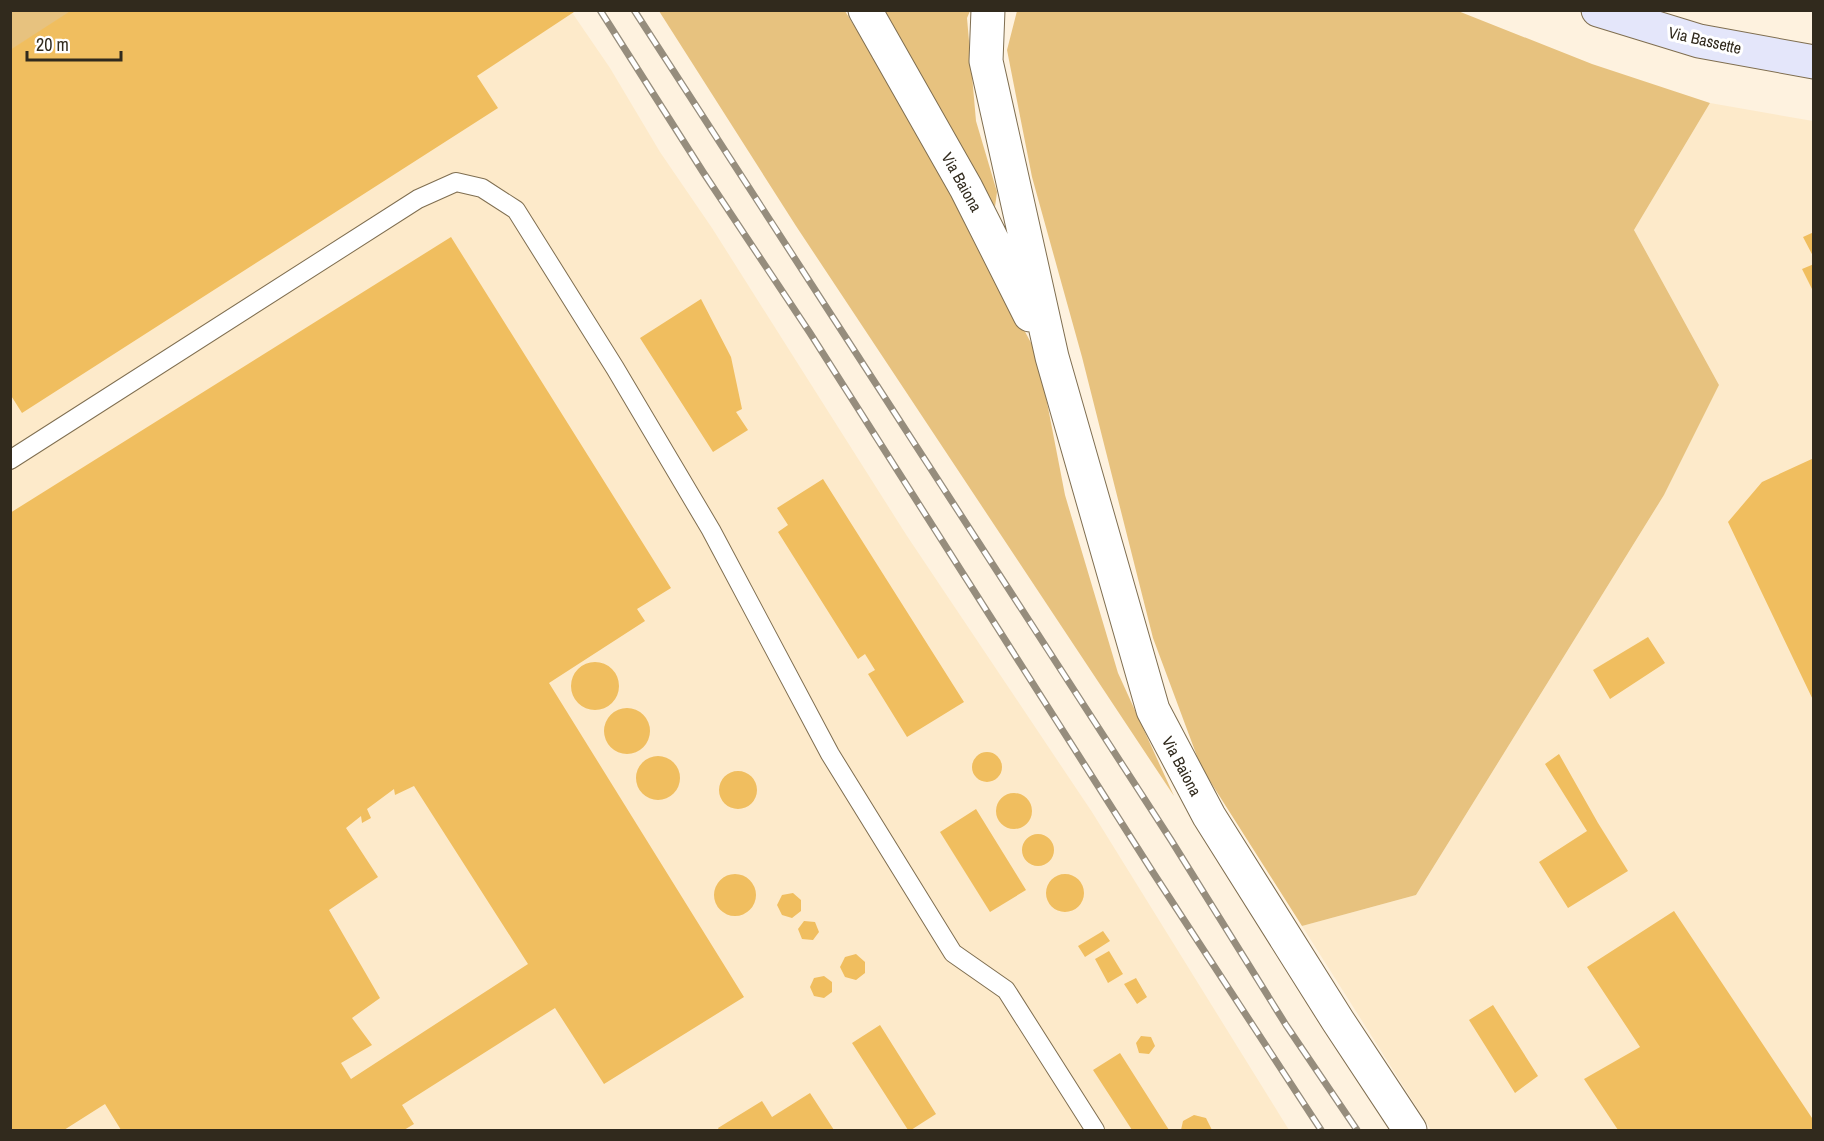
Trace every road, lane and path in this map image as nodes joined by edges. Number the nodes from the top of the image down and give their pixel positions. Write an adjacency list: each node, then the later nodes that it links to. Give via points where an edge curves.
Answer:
1 (865, 10): 5 (street, Via Baiona, via 966,188)
2 (988, 10): 5 (street, Via Baiona, via 986,62)
3 (1598, 10): 4 (main road, Via Bassette, via 1699,41)
4 (1814, 63)
5 (1052, 357): 8 (street, Via Baiona, via 1153,710 1209,816)
6 (10, 460): 7 (lane, via 418,199 456,182 482,188 516,210 615,368 711,530 830,754 953,953 1006,990)
7 (1095, 1131)
8 (1410, 1131)

